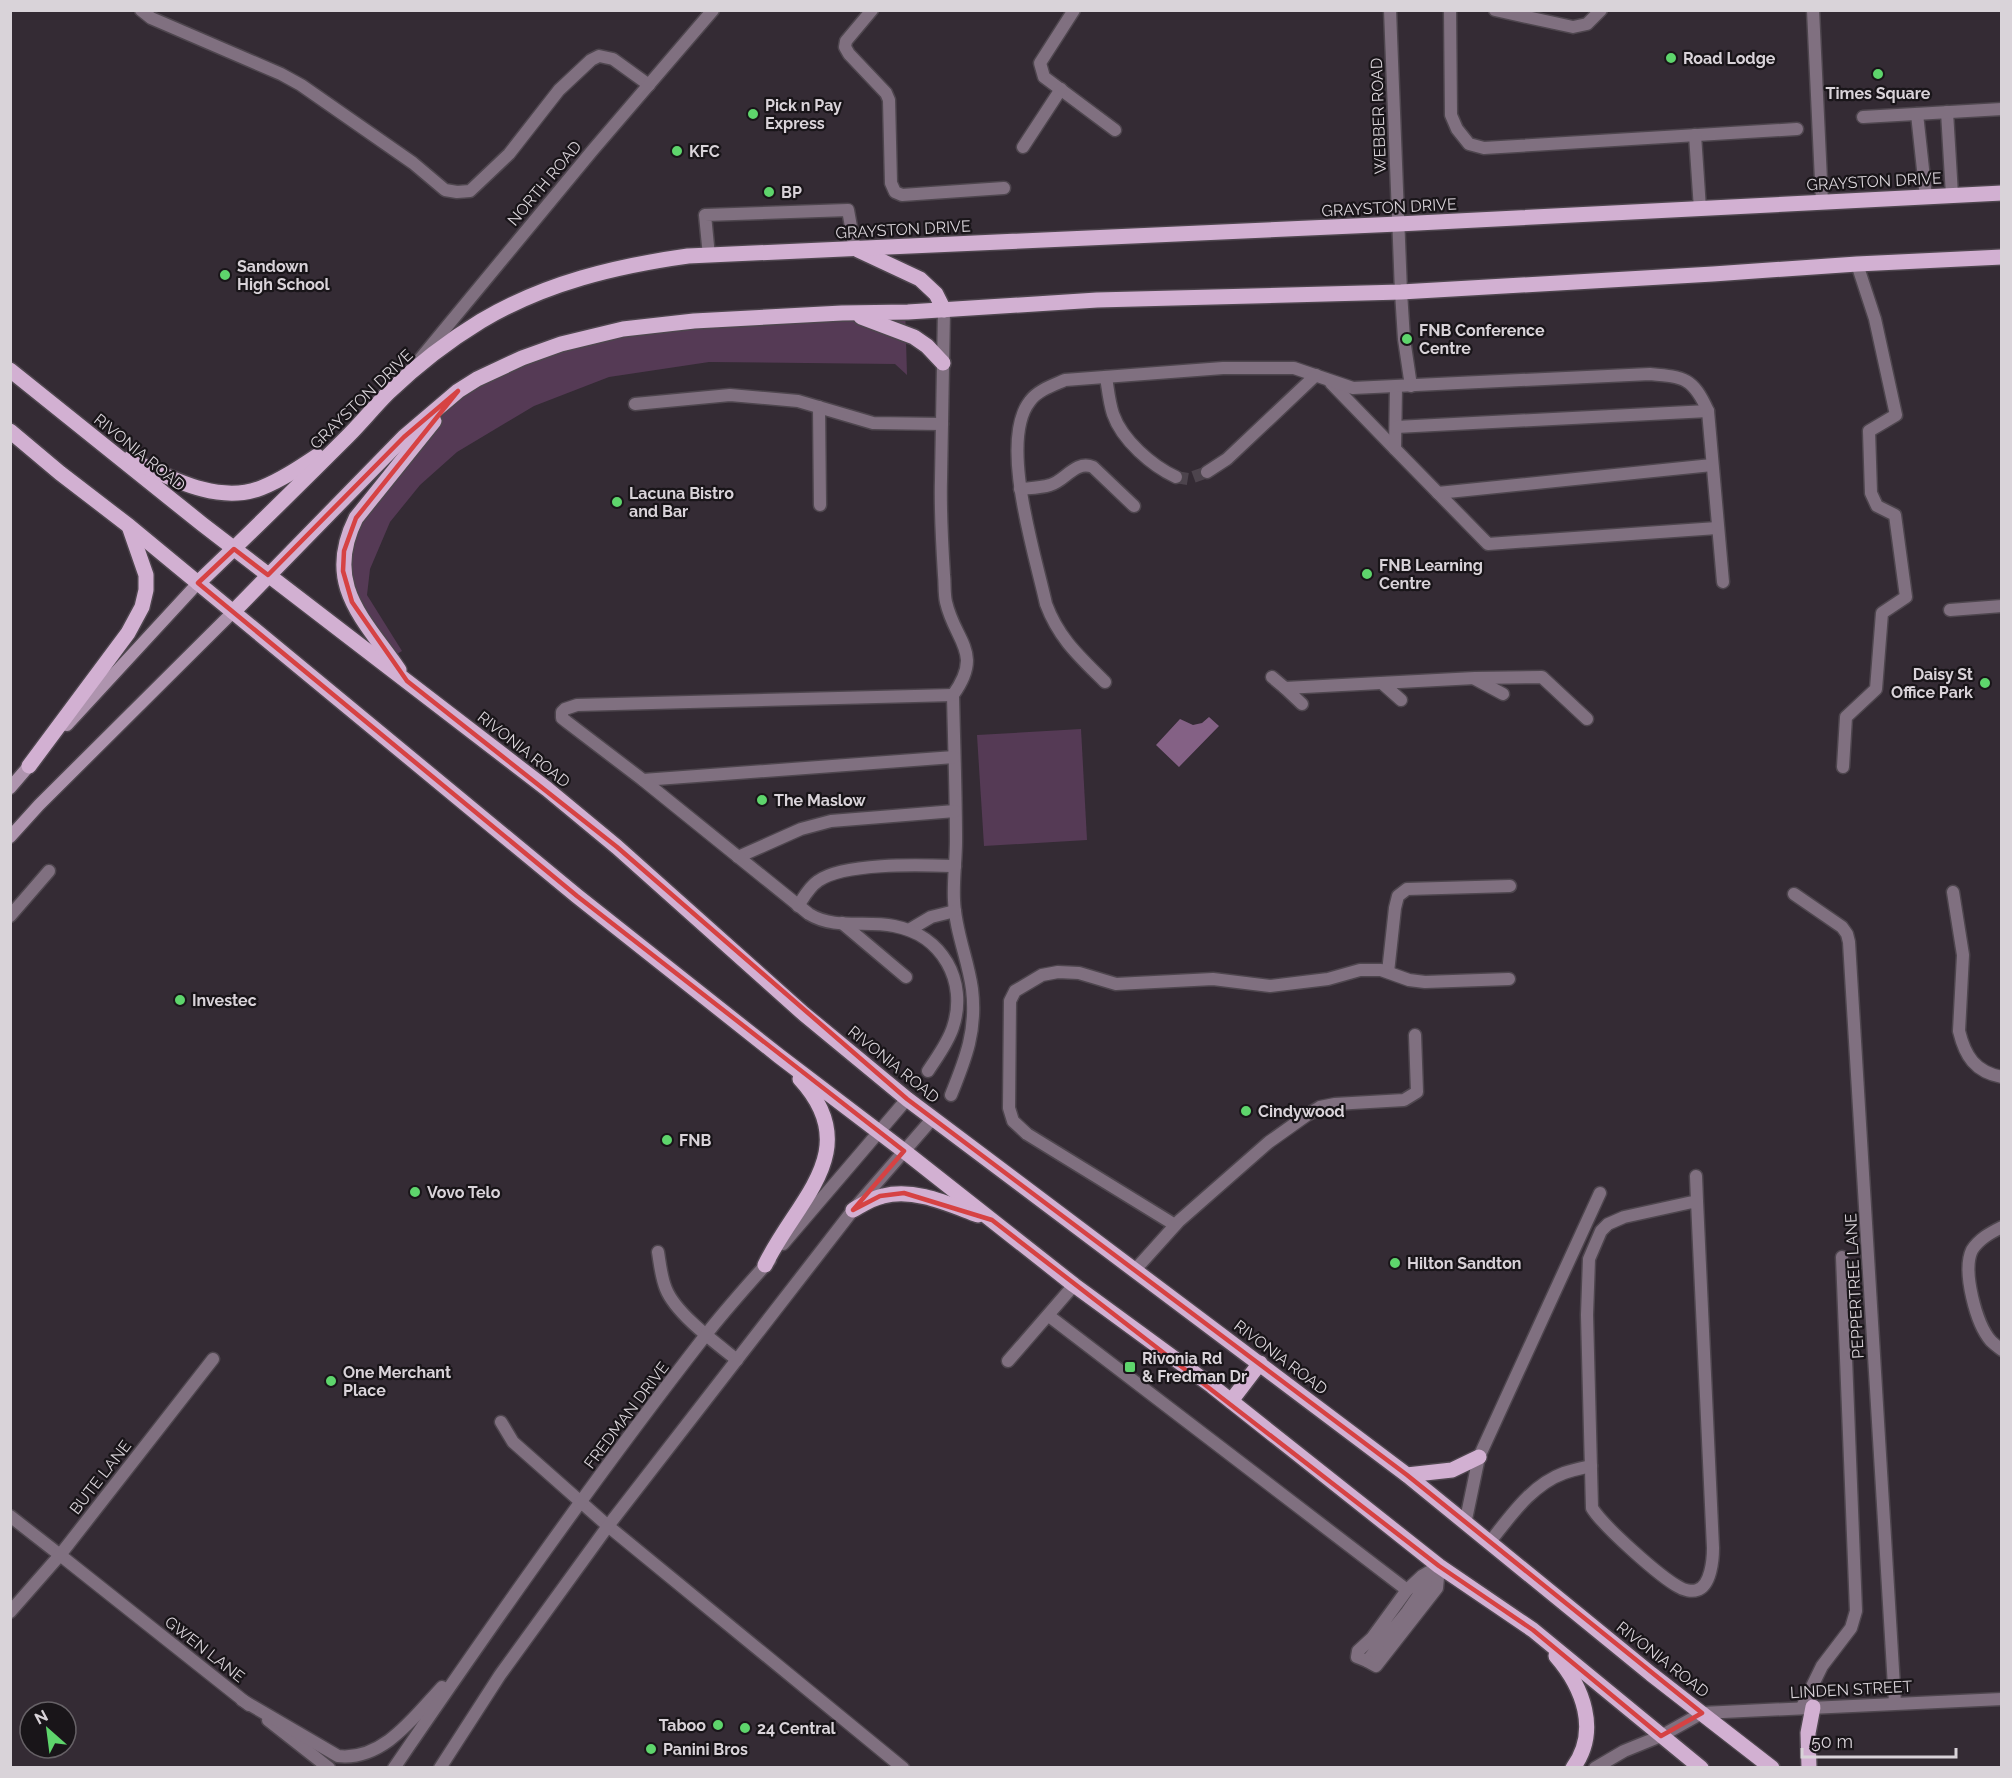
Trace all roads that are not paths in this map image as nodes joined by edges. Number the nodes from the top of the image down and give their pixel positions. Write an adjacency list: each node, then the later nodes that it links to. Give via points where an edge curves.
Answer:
1 (141, 10): 10 (street, via 301,85 445,190 457,192 470,191 509,154 559,90 591,60 599,56 613,59)
2 (713, 10): 10 (street, NORTH ROAD)
3 (872, 10): 20 (street, via 845,47 889,100 891,183 895,192 902,195)
4 (1074, 10): 11 (street, via 1040,63 1044,77)
5 (1390, 10): 26 (street, WEBBER ROAD)
6 (1450, 10): 18 (street, via 1451,114 1468,144 1484,148)
7 (1495, 10): 8 (street, via 1573,27 1587,24)
8 (1601, 10)
9 (1813, 10): 24 (street)
10 (649, 85): 38 (street, NORTH ROAD)
11 (1061, 89): 17 (street); 19 (street)
12 (2001, 109): 13 (street)
13 (1947, 112): 14 (street); 22 (street)
14 (1917, 114): 15 (street); 23 (street)
15 (1863, 117)
16 (1797, 129): 18 (street)
17 (1115, 130)
18 (1695, 135): 25 (street)
19 (1023, 147)
20 (1004, 188)
21 (2001, 193): 22 (main road, GRAYSTON DRIVE)
22 (1952, 195): 23 (main road, GRAYSTON DRIVE)
23 (1926, 196): 24 (main road, GRAYSTON DRIVE)
24 (1822, 202): 25 (main road, GRAYSTON DRIVE)
25 (1700, 209): 26 (main road, GRAYSTON DRIVE)
26 (1398, 224): 27 (main road, GRAYSTON DRIVE); 31 (street, WEBBER ROAD)
27 (855, 249): 28 (main road, GRAYSTON DRIVE); 28 (street, via 848,210 705,215); 32 (main road, via 920,279 936,294)
28 (709, 256): 38 (main road, GRAYSTON DRIVE, via 618,268 536,294 465,331)
29 (2001, 257): 30 (main road)
30 (1857, 264): 31 (main road); 81 (street, via 1875,319 1896,415 1869,431 1871,493 1877,506 1895,515 1906,597 1882,613 1876,689 1846,717)
31 (1401, 292): 32 (main road, via 1097,300); 40 (street, WEBBER ROAD)
32 (944, 310): 33 (main road); 34 (street)
33 (843, 313): 34 (main road, via 914,337); 42 (main road, via 623,328 522,358)
34 (943, 363): 46 (street)
35 (10, 370): 51 (main road, RIVONIA ROAD)
36 (1316, 375): 37 (street, via 1294,368 1223,368); 39 (street); 53 (street, via 1227,459)
37 (1106, 377): 54 (street, via 1112,413 1129,440 1144,456); 55 (street, via 1065,380 1030,401 1017,439)
38 (404, 378): 49 (main road, GRAYSTON DRIVE)
39 (1329, 381): 41 (street, via 1353,388); 50 (street)
40 (1411, 386): 41 (street); 45 (street, via 1650,374 1684,378 1697,389)
41 (1396, 387): 47 (street)
42 (458, 391): 62 (main road, via 405,437); 70 (main road, via 356,518 344,551 344,578 352,602)
43 (635, 404): 44 (street, via 730,395 798,401)
44 (819, 407): 46 (street, via 873,423); 57 (street)
45 (1708, 411): 47 (street); 52 (street)
46 (942, 424): 75 (street, via 940,521 946,601 962,638 967,662 961,684)
47 (1396, 427): 50 (street)
48 (10, 431): 59 (main road)
49 (349, 435): 51 (main road, via 296,471 260,489 233,494 186,484); 61 (main road, GRAYSTON DRIVE)
50 (1395, 448): 56 (street)
51 (108, 449): 61 (main road, RIVONIA ROAD)
52 (1712, 465): 56 (street); 60 (street)
53 (1207, 472)
54 (1176, 477)
55 (1020, 489): 58 (street, via 1051,485 1087,465); 71 (street, via 1052,618 1069,647)
56 (1438, 493): 60 (street, via 1488,544)
57 (820, 505)
58 (1134, 506)
59 (129, 526): 64 (main road); 80 (main road, via 146,575 142,607 128,633)
60 (1717, 528): 63 (street)
61 (234, 549): 62 (main road, RIVONIA ROAD); 64 (main road, GRAYSTON DRIVE)
62 (268, 575): 67 (main road); 70 (main road, RIVONIA ROAD)
63 (1723, 582)
64 (198, 583): 67 (main road); 80 (main road, GRAYSTON DRIVE)
65 (2001, 606): 66 (street)
66 (1950, 610)
67 (234, 612): 85 (main road); 101 (main road, via 577,896)
68 (1272, 677): 73 (street)
69 (1475, 678): 72 (street); 74 (street); 78 (street, via 1542,677)
70 (407, 681): 105 (main road, RIVONIA ROAD, via 600,832 804,1014)
71 (1106, 682)
72 (1383, 684): 73 (street); 76 (street)
73 (1285, 688): 77 (street)
74 (1503, 694)
75 (953, 695): 79 (street); 82 (street, via 578,705 562,712 562,718)
76 (1401, 700)
77 (1302, 704)
78 (1587, 718)
79 (954, 757): 82 (street); 84 (street)
80 (29, 766): 83 (main road, GRAYSTON DRIVE)
81 (1843, 767)
82 (643, 780): 86 (street)
83 (10, 788)
84 (955, 811): 86 (street, via 831,821 801,829); 87 (street)
85 (10, 837)
86 (738, 857): 92 (street)
87 (955, 866): 92 (street, via 846,871 820,879); 93 (street)
88 (49, 871): 94 (street)
89 (1510, 886): 97 (street, via 1407,889 1398,896 1395,908)
90 (1953, 892): 103 (street, via 1963,955 1959,1031 1977,1068)
91 (1794, 894): 146 (street, PEPPERTREE LANE, via 1842,927 1849,942)
92 (798, 906): 95 (street, via 816,919)
93 (955, 911): 96 (street, via 931,917); 104 (street, via 972,989 973,1012 968,1055)
94 (10, 916)
95 (842, 923): 96 (street, via 886,924); 98 (street)
96 (909, 930): 102 (street, via 938,948 950,968 956,990 952,1029)
97 (1388, 972): 99 (street, via 1425,982); 114 (street, via 1360,970 1328,979 1270,986 1212,979 1116,984 1079,973 1058,972 1042,975 1015,991 1010,1001 1009,1108 1013,1121 1027,1134)
98 (906, 977)
99 (1509, 979)
100 (1415, 1035): 114 (street, via 1417,1092 1404,1100 1320,1107 1269,1142)
101 (779, 1056): 107 (main road); 118 (main road, via 808,1088 823,1112 827,1155 819,1178)
102 (928, 1071)
103 (2001, 1077)
104 (951, 1095)
105 (906, 1099): 106 (main road, RIVONIA ROAD); 107 (street, FREDMAN DRIVE)
106 (933, 1118): 108 (street); 119 (main road, RIVONIA ROAD)
107 (877, 1132): 108 (main road); 118 (street, FREDMAN DRIVE)
108 (904, 1151): 112 (street); 113 (main road)
109 (1696, 1176): 111 (street)
110 (1600, 1193): 130 (street)
111 (1697, 1201): 131 (street, via 1624,1217 1608,1224 1594,1244 1589,1259 1587,1315); 131 (street, via 1713,1548 1713,1565 1700,1589 1679,1587 1602,1521 1590,1502)
112 (853, 1210): 113 (main road, via 880,1196 904,1193); 125 (street)
113 (992, 1220): 120 (main road)
114 (1175, 1225): 119 (street)
115 (2001, 1227): 123 (street, via 1973,1249 1968,1273 1973,1303 1983,1328)
116 (658, 1252): 122 (street, via 667,1292)
117 (1842, 1257): 147 (street, via 1856,1611 1851,1628 1822,1666)
118 (765, 1265): 122 (street, FREDMAN DRIVE)
119 (1134, 1271): 127 (main road, RIVONIA ROAD)
120 (1074, 1285): 121 (street); 128 (main road)
121 (1049, 1316): 126 (street); 140 (street)
122 (706, 1335): 125 (street); 133 (street, FREDMAN DRIVE)
123 (2001, 1350)
124 (213, 1359): 138 (street, BUTE LANE)
125 (737, 1360): 136 (street)
126 (1008, 1361)
127 (1260, 1363): 128 (main road); 132 (main road, RIVONIA ROAD)
128 (1231, 1401): 139 (main road)
129 (501, 1422): 133 (street, via 513,1442)
130 (1479, 1457): 132 (main road, via 1452,1470); 135 (street)
131 (1591, 1466): 137 (street, via 1565,1472 1543,1484 1526,1498)
132 (1407, 1475): 135 (main road, RIVONIA ROAD)
133 (582, 1501): 136 (street); 143 (street, FREDMAN DRIVE)
134 (10, 1516): 138 (street, GWEN LANE)
135 (1465, 1524): 137 (main road, RIVONIA ROAD)
136 (608, 1526): 152 (street, via 500,1675); 153 (street)
137 (1489, 1543): 148 (main road, RIVONIA ROAD)
138 (60, 1555): 141 (street, BUTE LANE); 145 (street, GWEN LANE)
139 (1439, 1566): 140 (street); 140 (street, via 1367,1661 1357,1657); 142 (main road)
140 (1407, 1590)
141 (10, 1612)
142 (1533, 1630): 149 (main road); 154 (main road, via 1562,1663 1584,1708 1587,1738)
143 (469, 1659): 145 (street, via 393,1739 351,1758 338,1756); 151 (street, FREDMAN DRIVE)
144 (2001, 1699): 146 (street, LINDEN STREET)
145 (242, 1700): 150 (street, GWEN LANE)
146 (1895, 1703): 147 (street, LINDEN STREET)
147 (1808, 1707): 148 (street, LINDEN STREET); 158 (main road)
148 (1702, 1713): 149 (street); 157 (main road, RIVONIA ROAD)
149 (1661, 1736): 155 (street); 156 (main road)
150 (330, 1767)
151 (394, 1767)
152 (441, 1767)
153 (903, 1767)
154 (1573, 1767)
155 (1595, 1767)
156 (1701, 1767)
157 (1772, 1767)
158 (1809, 1767)

